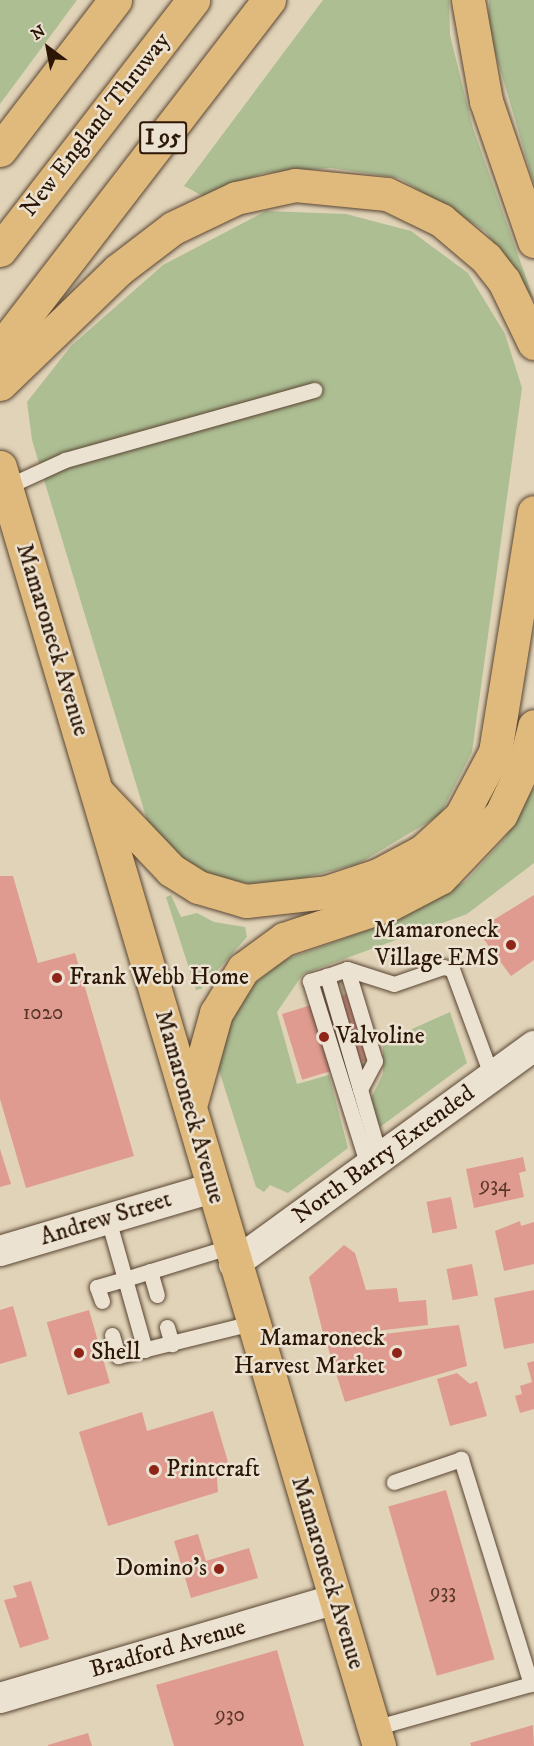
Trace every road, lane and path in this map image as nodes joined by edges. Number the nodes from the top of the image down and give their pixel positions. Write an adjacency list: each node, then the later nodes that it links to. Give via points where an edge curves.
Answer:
1 (115, 0): 5 (main road)
2 (193, 0): 7 (main road, New England Thruway / I 95)
3 (269, 0): 9 (main road, I 95)
4 (468, 0): 6 (main road, via 484,92)
5 (7, 141)
6 (534, 241)
7 (0, 250)
8 (534, 344): 10 (main road, via 504,281 465,237 387,194 326,184 266,190 205,212 145,248)
9 (0, 349)
10 (0, 384)
11 (314, 390): 12 (lane)
12 (3, 477): 15 (main road, Mamaroneck Avenue)
13 (534, 512): 15 (main road, via 495,752 460,816 423,850 378,875 327,892 246,901 198,887 171,870)
14 (534, 726): 21 (main road, via 525,763 501,814 456,865 390,904 284,939 243,969 216,1013)
15 (99, 794): 21 (main road, Mamaroneck Avenue)
16 (347, 969): 17 (lane); 19 (lane, via 394,984 443,967 452,969); 20 (lane, via 375,1061)
17 (327, 976): 20 (lane); 22 (lane, via 310,981)
18 (534, 1046): 19 (street, North Barry Extended)
19 (492, 1077): 22 (street, North Barry Extended)
20 (360, 1089): 22 (lane)
21 (190, 1106): 23 (main road, Mamaroneck Avenue)
22 (374, 1162): 26 (street, North Barry Extended)
23 (213, 1188): 24 (street, Andrew Street); 26 (main road, Mamaroneck Avenue)
24 (108, 1219): 25 (street, Andrew Street); 28 (lane)
25 (0, 1251)
26 (232, 1256): 27 (lane); 31 (main road, Mamaroneck Avenue)
27 (150, 1271): 28 (lane); 29 (lane)
28 (125, 1279): 30 (lane, via 97,1287); 35 (lane)
29 (157, 1295)
30 (102, 1301)
31 (252, 1323): 34 (lane); 37 (main road, Mamaroneck Avenue)
32 (167, 1327): 34 (lane)
33 (112, 1335): 35 (lane, via 118,1356)
34 (172, 1344): 35 (lane)
35 (145, 1350)
36 (394, 1482): 39 (lane, via 461,1459 531,1684)
37 (336, 1599): 38 (street, Bradford Avenue); 39 (main road, Mamaroneck Avenue)
38 (0, 1698)
39 (377, 1737)

